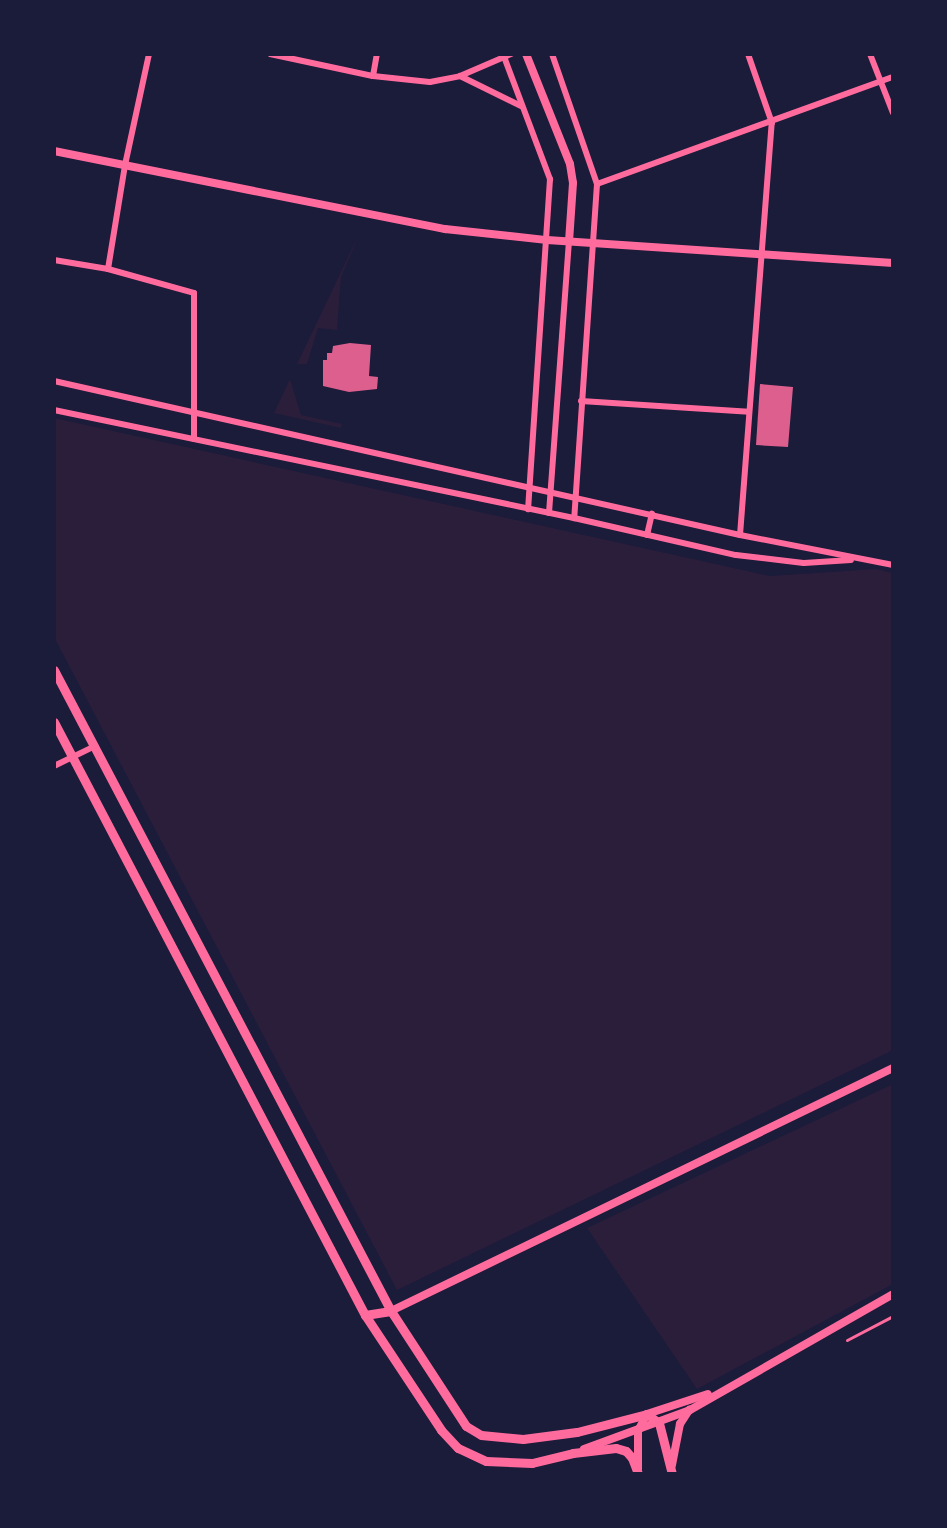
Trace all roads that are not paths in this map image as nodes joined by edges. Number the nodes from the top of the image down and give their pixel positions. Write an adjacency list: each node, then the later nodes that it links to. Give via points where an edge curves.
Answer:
1 (149, 54): 17 (street)
2 (270, 54): 9 (street)
3 (377, 54): 9 (street)
4 (526, 54): 20 (street, via 570,164)
5 (552, 54): 18 (street)
6 (748, 54): 15 (street)
7 (870, 54): 12 (street)
8 (506, 55): 10 (street); 13 (street)
9 (373, 76): 10 (street, via 430,82)
10 (460, 76): 13 (street)
11 (893, 77): 12 (street)
12 (880, 82): 14 (street); 15 (street)
13 (522, 106): 19 (street, via 550,179)
14 (893, 113)
15 (772, 123): 18 (street); 22 (street)
16 (54, 151): 17 (street)
17 (125, 165): 19 (street, via 445,229); 25 (street)
18 (597, 184): 21 (street)
19 (547, 240): 20 (street); 32 (street)
20 (569, 242): 21 (street); 33 (street)
21 (592, 243): 22 (street); 27 (street)
22 (761, 252): 24 (street); 30 (street)
23 (54, 260): 25 (street)
24 (893, 263)
25 (108, 269): 29 (street, via 194,293)
26 (54, 381): 29 (street)
27 (581, 401): 30 (street); 34 (street)
28 (54, 410): 31 (street)
29 (193, 412): 31 (street); 32 (street)
30 (749, 412): 40 (street)
31 (194, 439): 35 (street)
32 (528, 486): 33 (street); 35 (street)
33 (551, 490): 34 (street); 36 (street)
34 (576, 496): 37 (street); 38 (street)
35 (528, 509): 36 (street)
36 (549, 513): 38 (street)
37 (652, 514): 39 (street); 40 (street)
38 (574, 518): 39 (street)
39 (647, 535): 41 (street, via 747,557 804,563)
40 (740, 535): 41 (street)
41 (861, 559): 42 (street)
42 (893, 565)
43 (54, 670): 45 (main road)
44 (54, 722): 46 (main road)
45 (95, 746): 46 (street); 50 (main road)
46 (73, 757): 47 (street); 51 (main road)
47 (54, 766)
48 (893, 1068): 50 (street)
49 (893, 1294): 54 (street)
50 (391, 1311): 51 (main road); 56 (main road, via 449,1403 466,1426 481,1435 523,1439)
51 (365, 1315): 59 (main road, via 458,1448 486,1461 532,1463)
52 (893, 1316): 53 (lane)
53 (847, 1340)
54 (718, 1390): 55 (street); 56 (street)
55 (690, 1410): 57 (street); 61 (street, via 680,1424)
56 (647, 1414): 57 (main road); 58 (street)
57 (659, 1423): 58 (street); 61 (main road)
58 (638, 1431): 59 (street); 60 (street)
59 (573, 1453): 60 (main road, via 626,1451)
60 (638, 1474)
61 (672, 1474)

